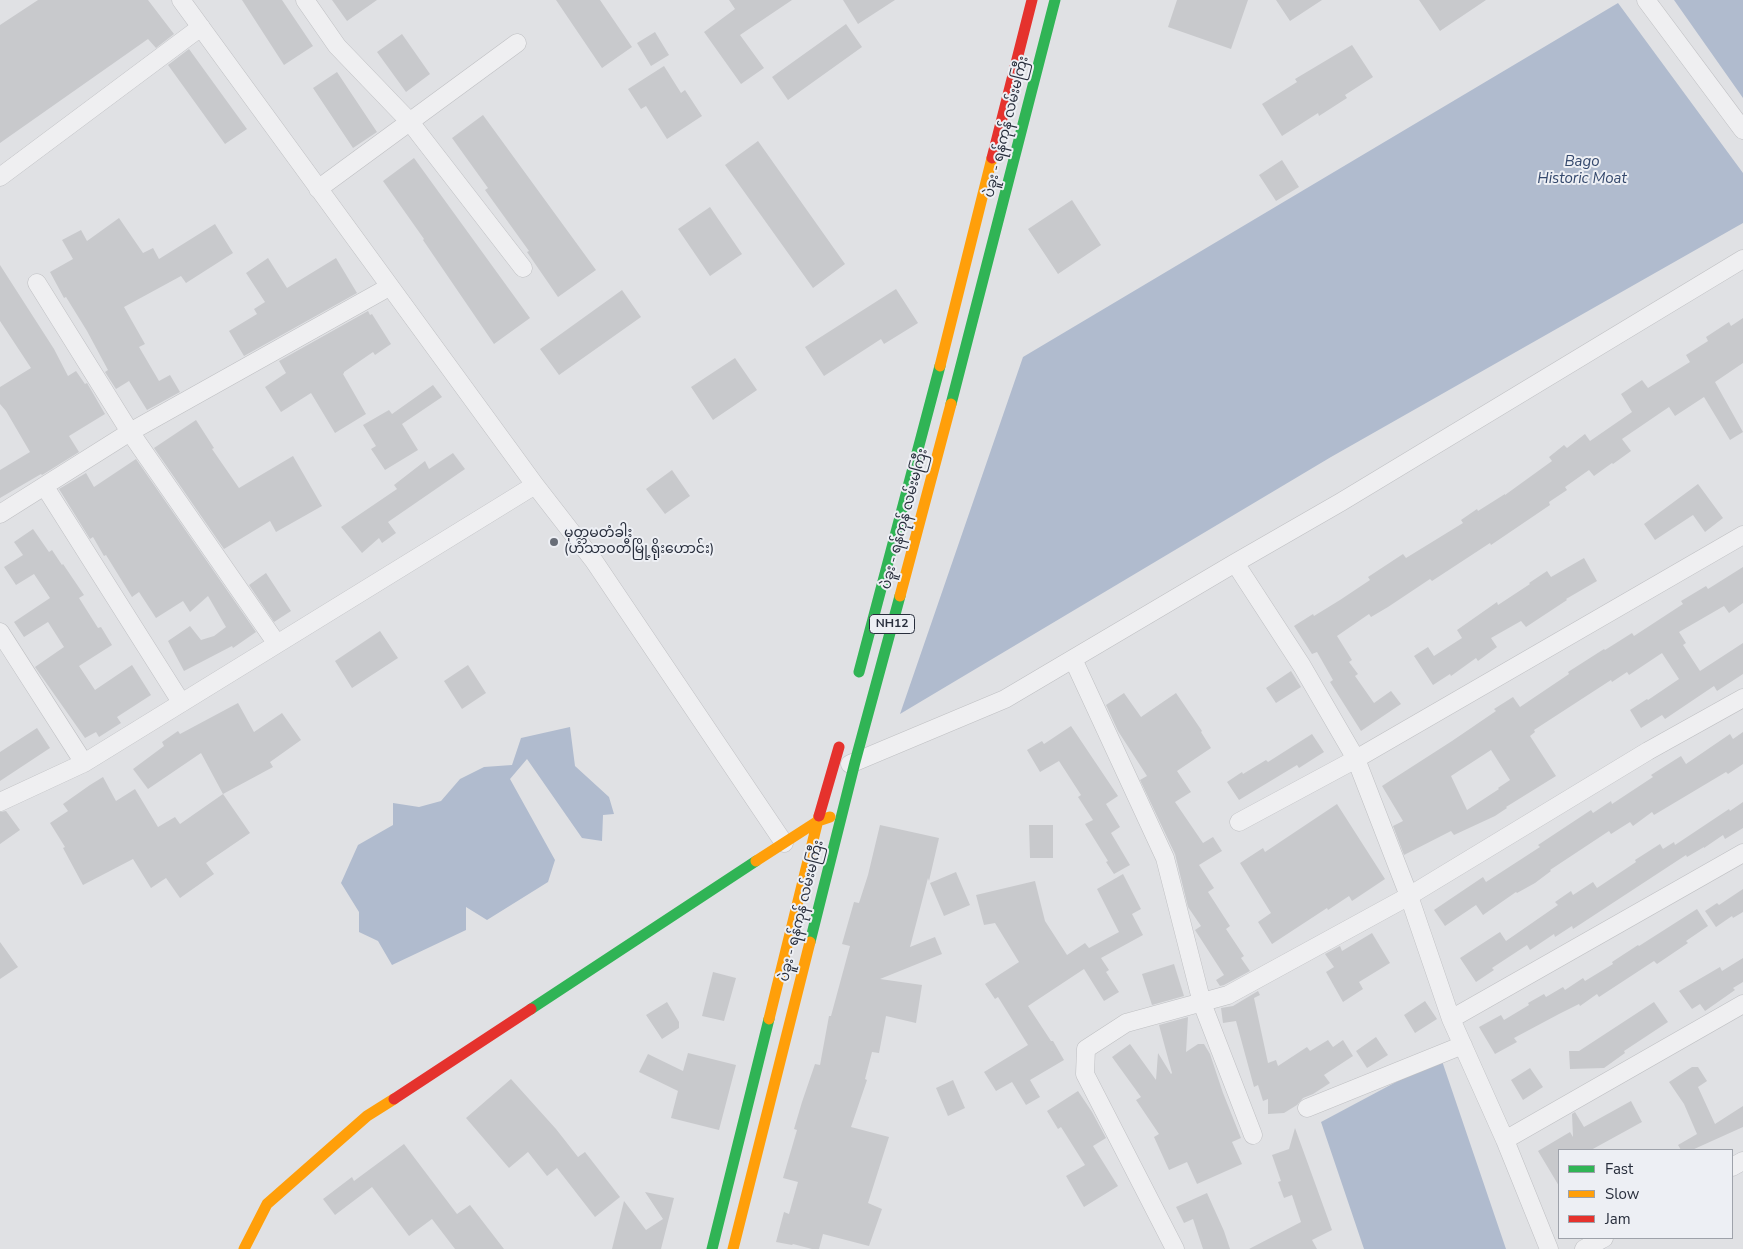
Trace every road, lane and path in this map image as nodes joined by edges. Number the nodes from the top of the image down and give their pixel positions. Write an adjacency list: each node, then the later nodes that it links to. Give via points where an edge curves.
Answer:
1 (181, 0): 6 (street)
2 (305, 0): 8 (street, via 337,46)
3 (1032, 0): 25 (main road, ပဲခူး - ရန်ကုန် လမ်းမကြီး / NH12)
4 (1055, 0): 30 (main road, ပဲခူး - ရန်ကုန် လမ်းမကြီး / NH12)
5 (1646, 0): 9 (street)
6 (200, 26): 10 (street); 11 (street)
7 (517, 43): 8 (street)
8 (410, 122): 11 (street); 13 (street)
9 (1743, 130)
10 (0, 177)
11 (318, 189): 15 (street)
12 (1743, 259): 21 (street, via 1342,502)
13 (522, 268)
14 (37, 283): 16 (street)
15 (389, 287): 16 (street); 17 (street)
16 (130, 432): 18 (street); 23 (street)
17 (535, 486): 23 (street); 37 (street, via 594,561)
18 (44, 488): 19 (street); 27 (street)
19 (0, 514)
20 (1743, 535): 29 (street)
21 (1235, 563): 24 (street); 29 (street, via 1302,666)
22 (0, 632): 31 (street)
23 (277, 644): 27 (street)
24 (1073, 659): 30 (street, via 1005,699); 40 (street, via 1165,858)
25 (856, 684)
26 (1743, 698): 39 (street, via 1648,751)
27 (181, 702): 31 (street)
28 (843, 732): 32 (main road, ပဲခူး - ရန်ကုန် လမ်းမကြီး)
29 (1356, 759): 36 (street); 39 (street)
30 (855, 762): 32 (street); 34 (main road, ပဲခူး - ရန်ကုန် လမ်းမကြီး / NH12)
31 (84, 763): 33 (street)
32 (833, 771): 35 (main road, ပဲခူး - ရန်ကုန် လမ်းမကြီး)
33 (0, 802)
34 (842, 812): 35 (main road); 50 (main road, ပဲခူး - ရန်ကုန် လမ်းမကြီး / NH12)
35 (818, 821): 37 (main road); 49 (main road, ပဲခူး - ရန်ကုန် လမ်းမကြီး)
36 (1239, 822)
37 (784, 843): 48 (main road, via 367,1116 268,1204)
38 (1743, 853): 42 (street)
39 (1410, 896): 40 (street, via 1228,995); 42 (street)
40 (1202, 1004): 45 (street); 51 (street, via 1126,1023 1086,1049 1085,1074)
41 (1743, 1004): 46 (street)
42 (1451, 1019): 43 (street)
43 (1463, 1045): 44 (street); 46 (street)
44 (1308, 1108)
45 (1253, 1135)
46 (1505, 1140): 52 (street)
47 (1602, 1239): 53 (street)
48 (244, 1249)
49 (712, 1249)
50 (733, 1249)
51 (1175, 1249)
52 (1548, 1249)
53 (1584, 1249)

